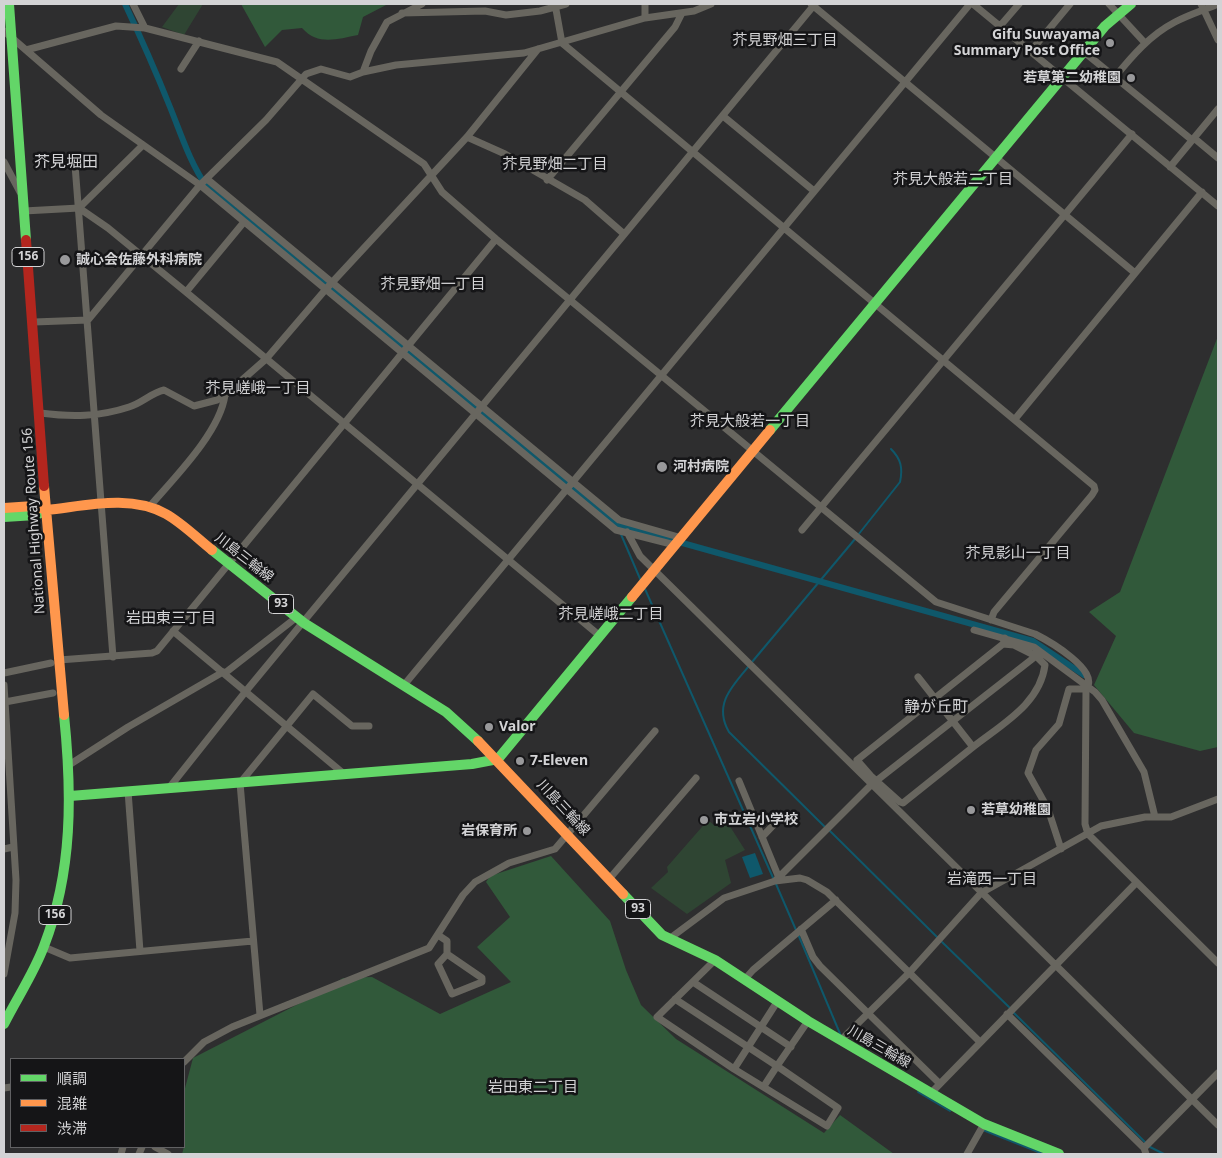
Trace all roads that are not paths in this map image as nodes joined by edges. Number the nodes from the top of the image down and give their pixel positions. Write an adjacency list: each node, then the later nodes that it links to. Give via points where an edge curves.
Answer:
1 (9, 4): 23 (main road, National Highway Route 156 / 156)
2 (133, 4): 22 (street)
3 (422, 4): 17 (street)
4 (566, 4): 15 (street)
5 (645, 4): 20 (street)
6 (708, 4): 18 (street)
7 (813, 4): 37 (street); 40 (street)
8 (970, 4): 37 (street)
9 (974, 4): 21 (street)
10 (1019, 4): 21 (street)
11 (1070, 4): 30 (street)
12 (1109, 4): 19 (street)
13 (1131, 4): 19 (main road)
14 (1218, 4): 16 (street)
15 (556, 5): 17 (street, via 506,14 485,11); 26 (street)
16 (1202, 7): 24 (street); 27 (street)
17 (402, 13): 33 (street, via 387,22)
18 (682, 13): 20 (street); 38 (street, via 675,27)
19 (1118, 14): 27 (street); 31 (main road)
20 (645, 18): 26 (street)
21 (1000, 26): 30 (street)
22 (145, 28): 25 (street); 29 (street, via 116,26)
23 (8, 34): 29 (street); 57 (main road, National Highway Route 156 / 156)
24 (1218, 40)
25 (199, 41): 32 (street); 36 (street, via 277,62)
26 (562, 43): 28 (street); 38 (street)
27 (1145, 43): 34 (street)
28 (538, 49): 33 (street, via 412,63); 42 (street)
29 (26, 50): 44 (street, via 101,115)
30 (1030, 52): 35 (street)
31 (1084, 52): 34 (street); 35 (main road)
32 (181, 69)
33 (364, 72): 36 (street, via 350,77 321,69)
34 (1115, 77): 43 (street)
35 (1063, 78): 41 (street); 46 (main road)
36 (302, 79): 51 (street, via 424,164); 52 (street)
37 (904, 82): 46 (street); 55 (street)
38 (620, 92): 45 (street); 53 (street)
39 (1217, 112): 43 (street)
40 (723, 116): 45 (street); 55 (street)
41 (1132, 134): 50 (street); 61 (street)
42 (467, 137): 51 (street); 53 (street, via 505,154)
43 (1193, 139): 47 (street); 50 (street)
44 (143, 145): 54 (street); 59 (street)
45 (692, 151): 64 (street); 66 (street)
46 (996, 158): 61 (street); 74 (main road)
47 (1218, 158)
48 (4, 162): 57 (street)
49 (75, 165): 59 (street)
50 (1170, 167): 56 (street)
51 (432, 176): 67 (street, via 442,192); 70 (street)
52 (206, 179): 54 (street); 63 (street)
53 (547, 180): 66 (street, via 585,200)
54 (200, 185): 62 (street); 68 (street)
55 (814, 191): 64 (street)
56 (1202, 192): 58 (street); 69 (street)
57 (23, 196): 60 (main road, National Highway Route 156 / 156)
58 (1218, 206)
59 (79, 208): 60 (street); 68 (street); 75 (street)
60 (24, 212): 76 (main road, National Highway Route 156 / 156)
61 (1064, 215): 69 (street); 80 (street)
62 (244, 222): 65 (street); 72 (street)
63 (262, 223): 65 (street); 70 (street)
64 (784, 228): 74 (street); 81 (street)
65 (256, 231): 71 (street)
66 (624, 234): 73 (street)
67 (496, 239): 73 (street); 77 (street)
68 (141, 255): 72 (street); 75 (street)
69 (1135, 274): 87 (street)
70 (332, 283): 71 (street); 77 (street)
71 (326, 289): 78 (street); 79 (street)
72 (186, 292): 79 (street)
73 (570, 299): 81 (street); 83 (street)
74 (876, 304): 80 (street); 89 (main road)
75 (88, 320): 76 (street); 86 (street)
76 (34, 322): 84 (main road, National Highway Route 156 / 156)
77 (409, 346): 78 (street); 83 (street)
78 (403, 354): 85 (street); 88 (street)
79 (266, 359): 82 (street); 88 (street)
80 (944, 360): 87 (street); 96 (street)
81 (661, 375): 89 (street); 90 (street)
82 (225, 395): 86 (street, via 194,406 164,390 131,407); 94 (street, via 215,427)
83 (482, 406): 85 (street); 90 (street)
84 (40, 413): 86 (street); 97 (main road, National Highway Route 156 / 156)
85 (475, 414): 91 (street); 92 (street)
86 (96, 416): 93 (street)
87 (1015, 418): 106 (street, via 1086,477 1096,490 994,612)
88 (345, 424): 91 (street); 103 (street)
89 (754, 452): 96 (street); 101 (main road)
90 (574, 482): 92 (street); 101 (street, via 619,520)
91 (417, 485): 102 (street); 105 (street)
92 (567, 490): 100 (street, via 616,530); 102 (street)
93 (102, 503): 94 (main road, 川島三輪線 / 93, via 128,502); 97 (main road, 川島三輪線 / 93); 111 (street)
94 (150, 506): 103 (main road, 川島三輪線 / 93, via 166,514)
95 (4, 508): 97 (main road, via 34,506)
96 (821, 508): 99 (street); 106 (street, via 936,602)
97 (47, 510): 98 (main road, via 36,515); 113 (main road, National Highway Route 156 / 156)
98 (4, 517)
99 (802, 530)
100 (627, 532): 101 (street); 104 (street, via 640,556)
101 (678, 542): 104 (main road)
102 (508, 560): 109 (street); 118 (street)
103 (229, 564): 105 (main road, 川島三輪線 / 93); 108 (street)
104 (655, 570): 109 (main road); 136 (street)
105 (300, 620): 114 (street); 118 (main road, 川島三輪線 / 93); 120 (street)
106 (991, 620): 119 (street, via 1050,642 1083,668 1089,676)
107 (974, 630): 110 (street)
108 (173, 631): 111 (street, via 157,651); 114 (street)
109 (600, 636): 129 (main road)
110 (1004, 641): 112 (street); 119 (street, via 1034,647); 122 (street)
111 (113, 656): 113 (street)
112 (1036, 656): 124 (street); 128 (street, via 1045,665 1044,676 1029,703)
113 (55, 662): 115 (street); 130 (main road, National Highway Route 156 / 156)
114 (224, 672): 120 (street); 130 (street)
115 (4, 673)
116 (918, 677): 122 (street)
117 (4, 685): 123 (street)
118 (404, 686): 129 (main road, 川島三輪線 / 93, via 465,727)
119 (1087, 688): 143 (street, via 1102,700 1144,772); 145 (street, via 1085,824); 149 (street, via 1069,688 1059,724 1036,750 1028,773 1048,808)
120 (246, 691): 125 (street); 137 (street)
121 (54, 693): 123 (street)
122 (935, 698): 124 (street); 133 (street, via 857,760)
123 (5, 702): 141 (street)
124 (953, 721): 128 (street); 133 (street)
125 (288, 726): 126 (street, via 313,694 352,726); 131 (street); 135 (street)
126 (369, 726)
127 (655, 731): 144 (street)
128 (973, 747): 133 (street, via 904,803)
129 (498, 759): 131 (main road); 144 (main road, 川島三輪線 / 93)
130 (69, 765): 139 (main road, National Highway Route 156 / 156)
131 (344, 774): 135 (main road)
132 (696, 778): 150 (street)
133 (878, 780): 136 (street)
134 (739, 781): 146 (street)
135 (240, 783): 137 (main road); 158 (street)
136 (871, 785): 151 (street); 153 (street)
137 (169, 788): 138 (main road)
138 (128, 791): 139 (main road); 160 (street)
139 (70, 796): 159 (main road, National Highway Route 156 / 156, via 59,901)
140 (1218, 799): 143 (street, via 1171,817)
141 (7, 804): 147 (street)
142 (783, 815): 146 (street)
143 (1155, 817): 145 (street, via 1101,826)
144 (569, 834): 150 (main road, 川島三輪線 / 93); 156 (street, via 555,849 510,863 481,877 463,895)
145 (1088, 834): 149 (street); 152 (street)
146 (762, 837): 151 (street)
147 (13, 847): 148 (street); 165 (street, via 15,913)
148 (4, 849)
149 (1061, 849): 153 (street)
150 (610, 878): 157 (main road, 川島三輪線 / 93, via 649,923)
151 (777, 879): 154 (street, via 807,880); 157 (street, via 724,898)
152 (1136, 883): 162 (street); 164 (street)
153 (981, 893): 164 (street); 166 (street)
154 (836, 900): 155 (street); 166 (street)
155 (801, 929): 167 (street); 172 (street, via 813,957)
156 (438, 935): 161 (street, via 448,941); 173 (street, via 422,952)
157 (669, 938): 163 (main road, 川島三輪線 / 93)
158 (253, 941): 160 (street); 173 (street)
159 (44, 948): 160 (street, via 70,958); 175 (main road, National Highway Route 156 / 156)
160 (140, 951)
161 (447, 954): 161 (street, via 482,978 482,982 452,994 438,964)
162 (1217, 959)
163 (715, 960): 167 (main road, 川島三輪線 / 93); 168 (street)
164 (1055, 965): 171 (street); 188 (street)
165 (4, 974)
166 (909, 974): 172 (street); 178 (street)
167 (745, 979): 170 (main road, 川島三輪線 / 93)
168 (693, 982): 169 (street); 176 (street)
169 (675, 999): 180 (street); 183 (street, via 657,1017)
170 (777, 1002): 174 (main road, 川島三輪線 / 93); 176 (street)
171 (1010, 1011): 178 (street); 192 (street)
172 (869, 1014): 177 (street); 185 (street)
173 (260, 1015): 181 (street, via 204,1042)
174 (808, 1022): 177 (main road, 川島三輪線 / 93); 179 (street)
175 (4, 1024)
176 (761, 1027): 179 (street); 180 (street)
177 (841, 1040): 187 (main road, 川島三輪線 / 93)
178 (980, 1042): 185 (street)
179 (791, 1047): 182 (street)
180 (748, 1048): 182 (street); 183 (street)
181 (185, 1061)
182 (778, 1066): 186 (street); 186 (street, via 838,1108 827,1126)
183 (734, 1068): 186 (street)
184 (1218, 1073): 188 (street)
185 (939, 1084): 187 (street)
186 (764, 1086)
187 (931, 1093): 189 (main road, 川島三輪線 / 93)
188 (1192, 1100): 190 (street); 192 (street)
189 (984, 1124): 194 (street); 195 (main road, 川島三輪線 / 93)
190 (1218, 1125)
191 (157, 1148): 193 (street)
192 (1147, 1148)
193 (168, 1154)
194 (967, 1154)
195 (1059, 1154)

